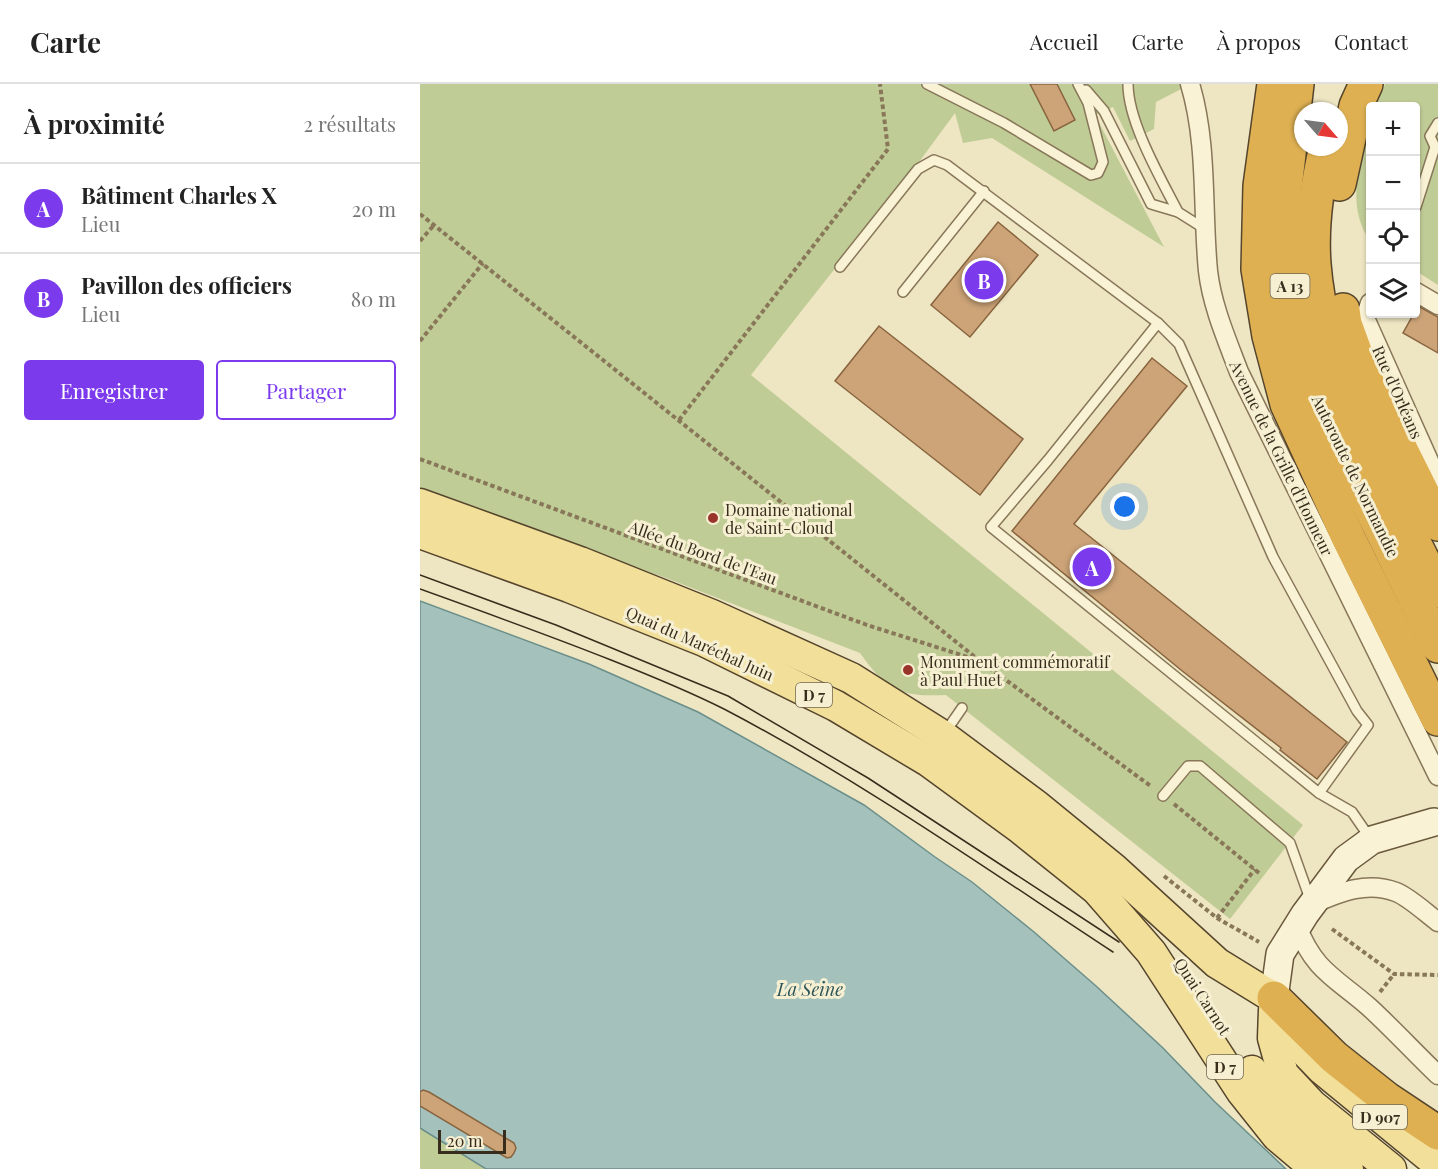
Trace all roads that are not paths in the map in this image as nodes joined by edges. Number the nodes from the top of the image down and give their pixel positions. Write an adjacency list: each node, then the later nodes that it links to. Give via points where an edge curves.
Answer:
1 (927, 84): 2 (lane, via 1004,123 1091,175 1098,173 1103,162 1088,103)
2 (1079, 84): 15 (lane, via 1104,111 1151,204)
3 (1128, 84): 15 (lane, via 1137,124)
4 (1190, 84): 16 (street, Avenue de la Grille d'Honneur, via 1200,132)
5 (1274, 84): 31 (highway, via 1260,186 1258,269 1269,336 1287,404)
6 (1297, 84): 23 (highway, Autoroute de Normandie / A 13, via 1285,189 1287,267 1298,331 1316,394)
7 (1344, 84): 9 (highway)
8 (1366, 84): 26 (highway, via 1356,106 1336,194 1335,262 1345,324 1364,376)
9 (1337, 102)
10 (1438, 123): 11 (lane, via 1430,136)
11 (1437, 148): 14 (lane)
12 (1324, 156): 23 (highway, Autoroute de Normandie / A 13, via 1316,192 1314,264 1324,327)
13 (984, 191): 17 (lane, via 942,162 928,162 918,169); 18 (lane); 22 (lane)
14 (1420, 196)
15 (1178, 212): 16 (lane)
16 (1205, 229): 33 (street, Avenue de la Grille d'Honneur, via 1216,306 1239,372)
17 (840, 267)
18 (903, 292)
19 (1420, 294): 20 (street)
20 (1438, 305)
21 (1366, 316): 24 (street, Rue d'Orléans)
22 (1158, 323): 34 (lane, via 1179,344 1273,557 1368,726); 34 (lane, via 991,527)
23 (1367, 471): 28 (highway, Autoroute de Normandie / A 13); 29 (highway, Autoroute de Normandie / A 13)
24 (1438, 480)
25 (420, 504): 32 (main road, Quai du Maréchal Juin / D 7, via 712,615 851,678)
26 (1438, 524)
27 (420, 533): 42 (main road, Quai du Maréchal Juin / D 7, via 704,641 836,705 928,761 1021,829 1096,889)
28 (1438, 591)
29 (1438, 646)
30 (962, 708): 32 (lane)
31 (1438, 719)
32 (943, 736): 38 (main road, Quai du Maréchal Juin / D 7)
33 (1438, 776)
34 (1319, 794): 37 (lane, via 1352,812)
35 (1163, 796): 39 (lane, via 1188,766 1200,766 1290,843)
36 (1434, 822): 37 (main road)
37 (1372, 840): 39 (main road, via 1346,859)
38 (1113, 868): 43 (main road, D 7, via 1217,963); 48 (main road, Quai Carnot / D 7, via 1167,940 1259,1081 1293,1121)
39 (1312, 904): 40 (street, via 1370,886 1397,892); 41 (main road)
40 (1438, 922)
41 (1297, 926): 43 (main road, via 1280,954); 44 (street, via 1312,958 1327,974 1368,1007)
42 (1151, 952): 47 (main road, Quai Carnot / D 7, via 1242,1092 1277,1136)
43 (1274, 998): 45 (highway, via 1334,1057); 46 (main road, D 907, via 1295,1041 1323,1070); 49 (main road, via 1273,1038 1283,1074 1312,1105)
44 (1438, 1076)
45 (1438, 1133)
46 (1438, 1164)
47 (1316, 1169)
48 (1348, 1169)
49 (1391, 1169)

